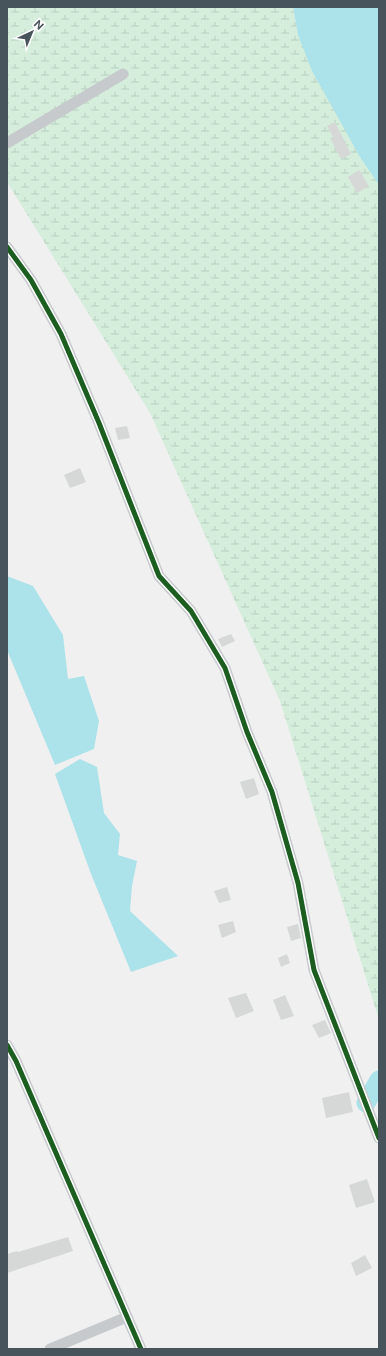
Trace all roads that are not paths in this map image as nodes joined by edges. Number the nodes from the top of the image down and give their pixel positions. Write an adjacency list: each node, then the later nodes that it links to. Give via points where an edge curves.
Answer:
1 (122, 74): 2 (street)
2 (7, 144)
3 (7, 247): 5 (street, via 31,280 62,334 159,576 191,612 225,668 247,732 272,792 298,883 314,970)
4 (7, 1045): 6 (street)
5 (379, 1138)
6 (127, 1317): 7 (street); 8 (street)
7 (50, 1349)
8 (141, 1349)

